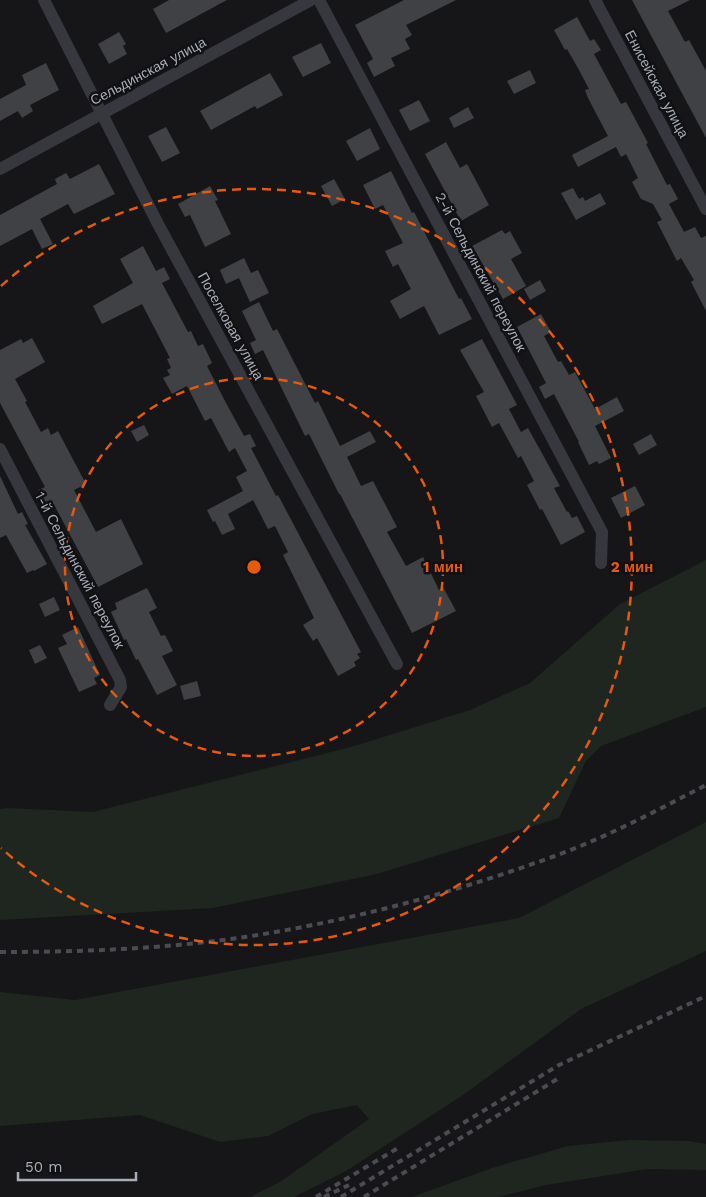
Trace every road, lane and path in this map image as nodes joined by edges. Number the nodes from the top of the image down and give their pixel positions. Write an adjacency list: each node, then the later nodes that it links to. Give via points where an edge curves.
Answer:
1 (44, 0): 5 (street, Поселковая улица)
2 (311, 0): 5 (street, Сельдинская улица)
3 (319, 0): 9 (street, 2-й Сельдинский переулок, via 602,532)
4 (595, 0): 7 (street, Енисейская улица)
5 (101, 113): 6 (street, Сельдинская улица); 10 (street, Поселковая улица)
6 (0, 169)
7 (706, 209)
8 (0, 449): 11 (street, 1-й Сельдинский переулок, via 120,680 121,687)
9 (601, 562)
10 (397, 664)
11 (110, 705)

